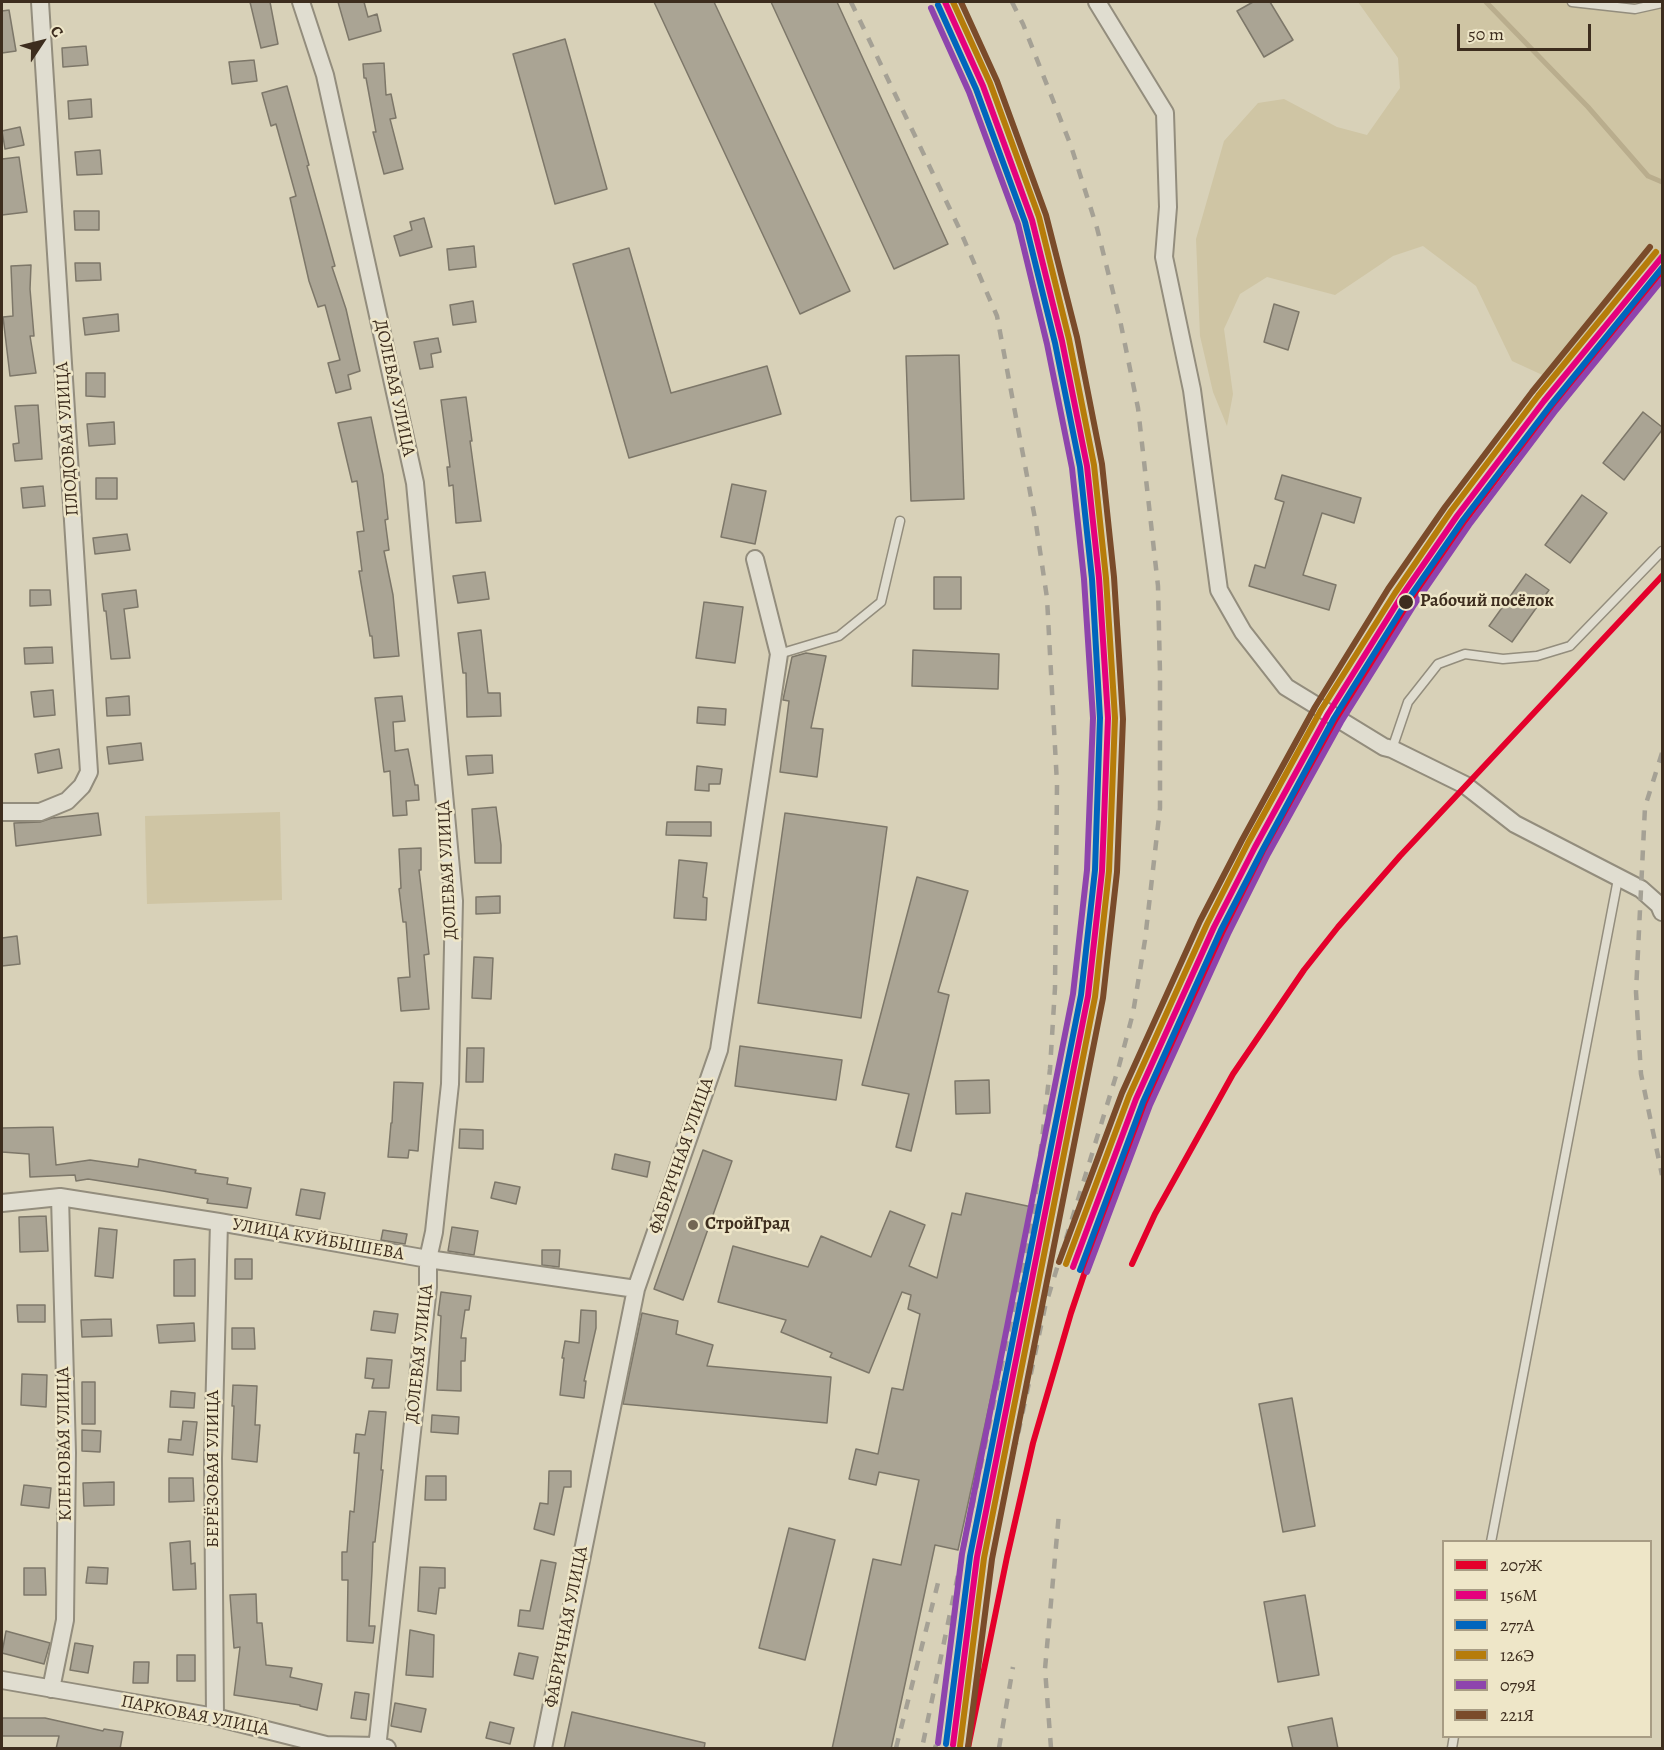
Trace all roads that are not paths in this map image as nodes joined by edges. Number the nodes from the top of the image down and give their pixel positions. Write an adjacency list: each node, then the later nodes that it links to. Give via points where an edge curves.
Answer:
1 (40, 2): 11 (street, ПЛОДОВАЯ УЛИЦА, via 89,772 67,801 40,812)
2 (301, 2): 17 (street, ДОЛЕВАЯ УЛИЦА, via 325,75 415,483 454,900 450,1084)
3 (1098, 2): 10 (street, via 1165,113 1168,207 1164,257 1192,390 1219,590 1243,632 1286,687)
4 (1572, 2): 5 (lane, via 1635,9)
5 (1662, 3)
6 (900, 521): 9 (lane, via 881,602 839,636)
7 (1662, 550): 10 (lane, via 1570,646 1537,656 1503,659 1465,654 1437,664 1408,702)
8 (755, 559): 9 (street, ФАБРИЧНАЯ УЛИЦА)
9 (780, 654): 18 (street, ФАБРИЧНАЯ УЛИЦА, via 719,1050)
10 (1392, 749): 12 (street, via 1466,785 1515,824)
11 (2, 812)
12 (1618, 879): 13 (street, via 1641,889); 19 (lane)
13 (1661, 909)
14 (60, 1197): 15 (street, УЛИЦА КУЙБЫШЕВА); 16 (street, УЛИЦА КУЙБЫШЕВА); 21 (street, КЛЕНОВАЯ УЛИЦА, via 67,1453 65,1620)
15 (2, 1203)
16 (219, 1222): 17 (street, УЛИЦА КУЙБЫШЕВА); 22 (street, БЕРЁЗОВАЯ УЛИЦА, via 213,1458)
17 (428, 1259): 18 (street, УЛИЦА КУЙБЫШЕВА); 23 (street, ДОЛЕВАЯ УЛИЦА)
18 (636, 1288): 24 (street, ФАБРИЧНАЯ УЛИЦА)
19 (1491, 1540)
20 (2, 1680): 21 (street, ПАРКОВАЯ УЛИЦА)
21 (51, 1689): 22 (street, ПАРКОВАЯ УЛИЦА)
22 (215, 1717): 23 (street, ПАРКОВАЯ УЛИЦА, via 326,1745)
23 (381, 1748)
24 (543, 1749)

